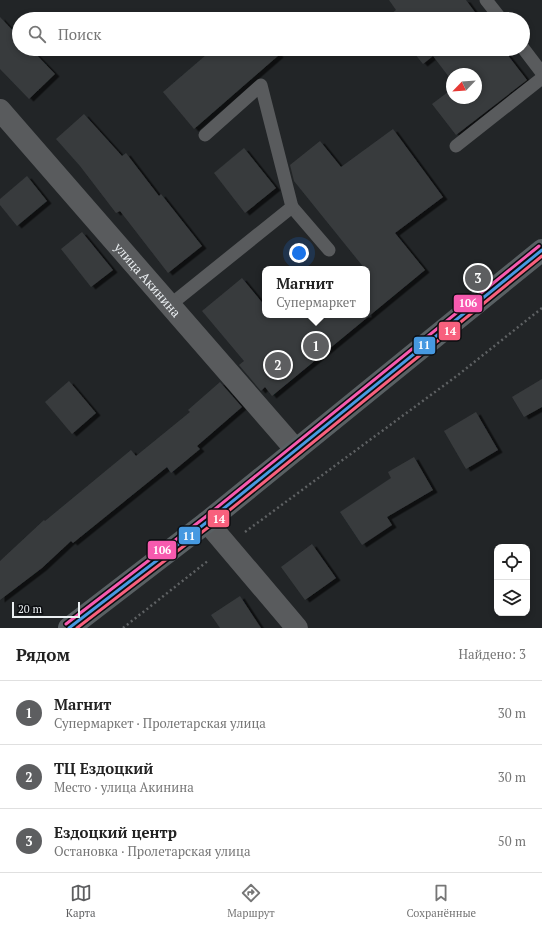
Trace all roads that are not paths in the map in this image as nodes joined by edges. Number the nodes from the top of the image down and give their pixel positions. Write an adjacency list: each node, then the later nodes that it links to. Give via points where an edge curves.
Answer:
1 (486, 0): 2 (lane)
2 (495, 12)
3 (529, 56): 4 (lane)
4 (542, 73)
5 (542, 78): 8 (lane)
6 (0, 110): 12 (street, улица Акинина)
7 (205, 135): 9 (lane, via 261,85)
8 (456, 146)
9 (292, 207): 10 (lane); 12 (lane)
10 (329, 250)
11 (542, 250): 13 (main road)
12 (170, 305): 13 (street, улица Акинина)
13 (296, 450): 14 (main road)
14 (207, 522): 15 (main road); 16 (street)
15 (70, 628)
16 (297, 628)

